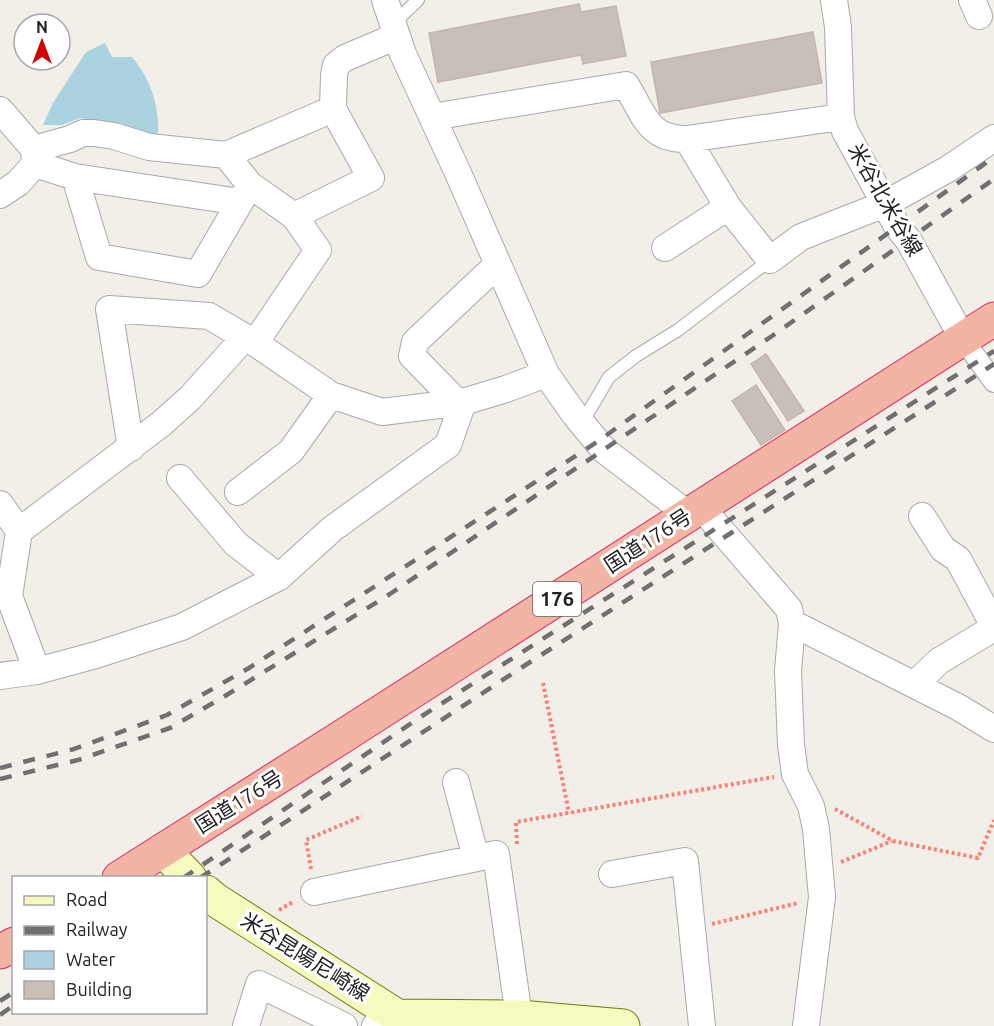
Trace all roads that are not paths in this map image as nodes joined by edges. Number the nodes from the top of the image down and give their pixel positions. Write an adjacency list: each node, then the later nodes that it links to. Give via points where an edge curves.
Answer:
1 (417, 0): 3 (lane)
2 (834, 0): 7 (street, 米谷北米谷線)
3 (392, 20): 4 (street, via 336,65); 6 (street)
4 (333, 109): 10 (street); 17 (street, via 371,178)
5 (0, 110): 11 (street)
6 (432, 117): 9 (street, via 626,85 650,127 670,139); 20 (street)
7 (841, 117): 9 (street); 15 (street, 米谷北米谷線)
8 (994, 138): 15 (street)
9 (687, 139): 16 (street)
10 (226, 155): 11 (street, via 149,147 114,136 83,133); 13 (street)
11 (34, 156): 12 (street); 14 (street, via 18,183)
12 (75, 177): 13 (street); 13 (street, via 99,257 198,274)
13 (245, 194): 17 (street)
14 (0, 195)
15 (885, 204): 19 (street, via 801,237); 22 (street, 米谷北米谷線)
16 (728, 207): 18 (street); 19 (street)
17 (294, 216): 23 (street, via 318,250)
18 (666, 248)
19 (770, 260): 28 (lane, via 609,377)
20 (497, 265): 24 (street); 27 (street, via 415,342 412,356)
21 (994, 319): 22 (highway, 国道176号 / 176)
22 (963, 339): 25 (street, 米谷北米谷線); 33 (highway, 国道176号 / 176)
23 (250, 340): 26 (street); 29 (street); 29 (street, via 209,316 109,309)
24 (546, 374): 27 (street); 28 (street)
25 (994, 382)
26 (331, 395): 27 (street, via 382,412); 31 (street, via 291,451)
27 (460, 402): 36 (street, via 448,445 332,530)
28 (582, 423): 33 (street, via 604,450)
29 (131, 448): 35 (street)
30 (180, 478): 36 (street, via 236,544)
31 (238, 492)
32 (0, 504): 35 (street)
33 (695, 511): 37 (street, via 789,609); 44 (highway, 国道176号 / 176)
34 (922, 516): 38 (street, via 943,549 958,559)
35 (19, 531): 39 (street, via 9,596)
36 (279, 577): 39 (street, via 182,627)
37 (792, 623): 41 (street); 57 (street, via 788,670 791,745 816,829 822,897)
38 (994, 627): 41 (street, via 939,661)
39 (37, 671): 40 (street)
40 (0, 676)
41 (915, 684): 42 (street)
42 (994, 729)
43 (456, 782): 45 (street)
44 (163, 850): 47 (highway, 国道176号 / 176); 48 (main road)
45 (486, 856): 49 (street); 51 (street)
46 (612, 874): 56 (street, via 685,861)
47 (122, 876)
48 (188, 876)
49 (314, 892)
50 (207, 893): 52 (main road, 米谷昆陽尼崎線)
51 (519, 1017): 52 (main road, 米谷昆陽尼崎線); 55 (main road, 米谷昆陽尼崎線)
52 (386, 1021)
53 (246, 1026): 54 (street, via 259,984)
54 (344, 1026)
55 (623, 1026)
56 (702, 1026)
57 (806, 1026)

